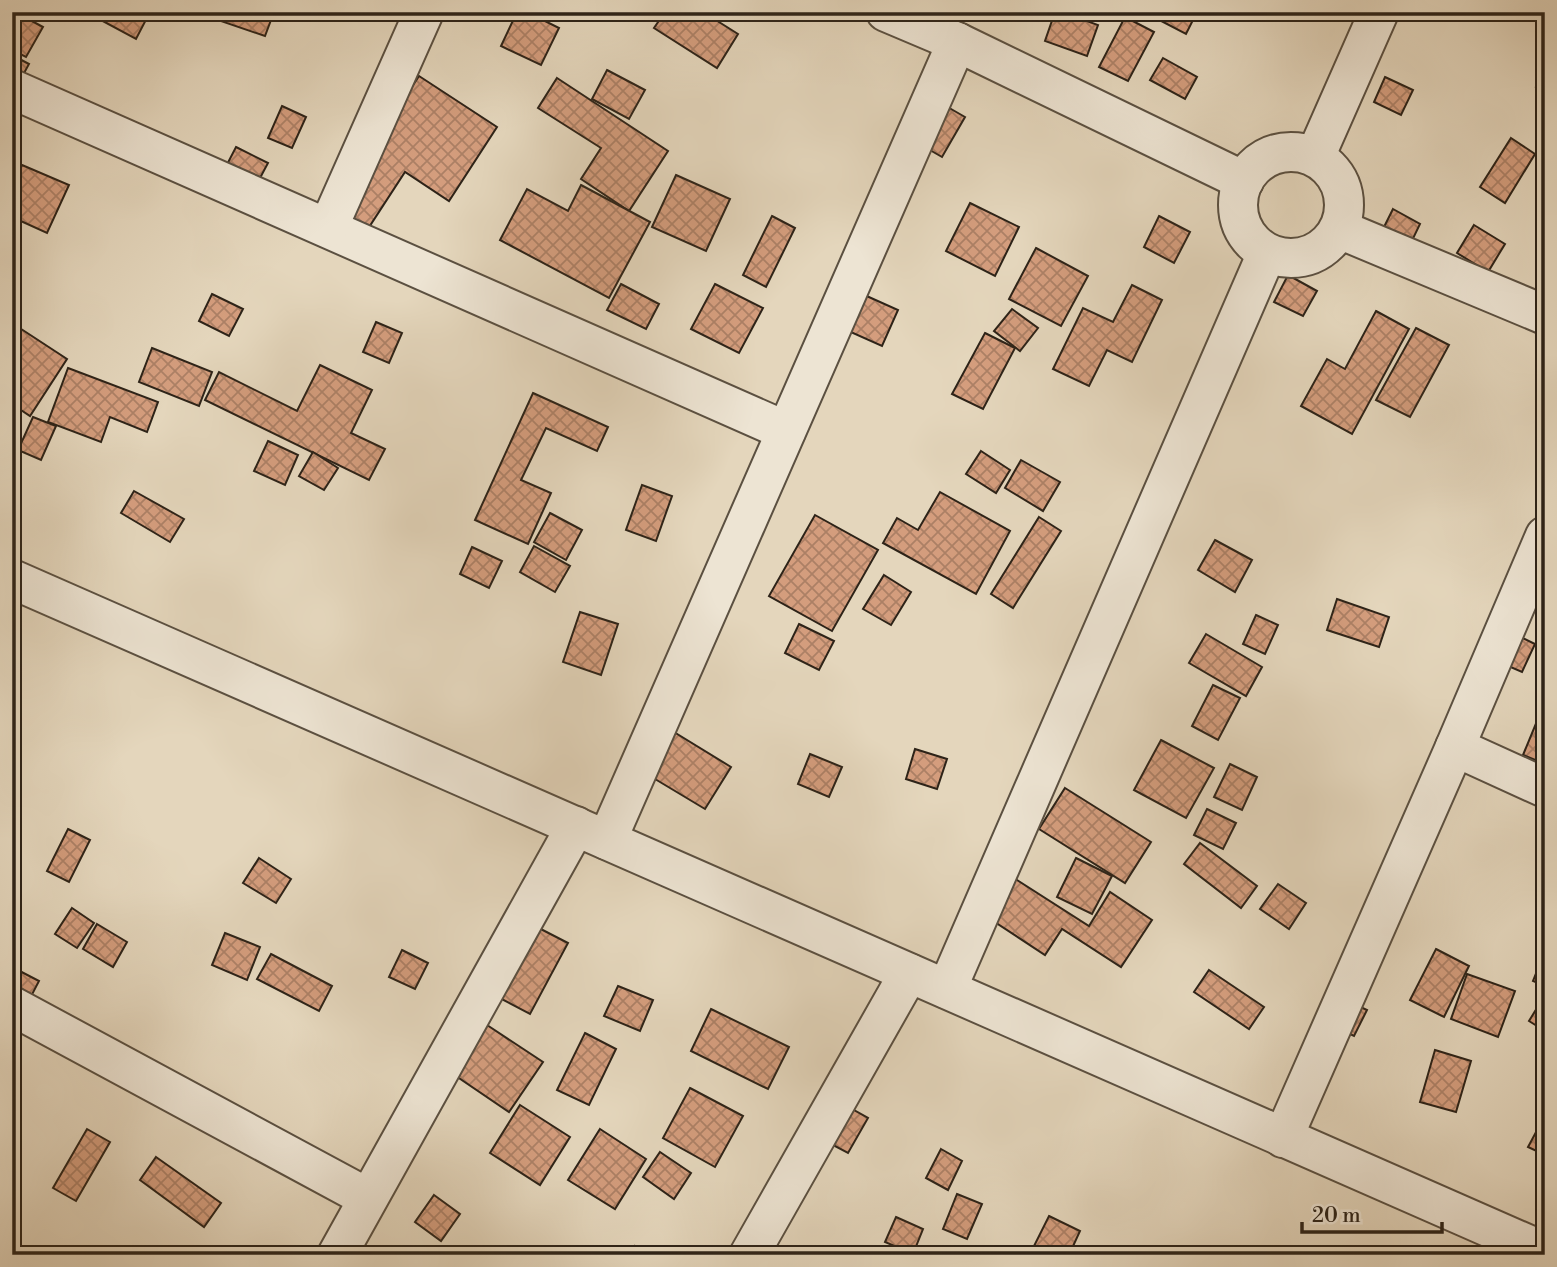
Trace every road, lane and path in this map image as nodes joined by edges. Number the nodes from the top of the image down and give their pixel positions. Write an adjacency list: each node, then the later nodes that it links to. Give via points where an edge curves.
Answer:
1 (424, 12): 8 (street)
2 (886, 12): 4 (street)
3 (1379, 12): 6 (street)
4 (957, 42): 7 (street); 12 (street)
5 (12, 89): 8 (street)
6 (1315, 157): 7 (street, via 1296,152 1275,154 1257,165); 9 (street, via 1332,170 1342,188 1345,209)
7 (1244, 181): 10 (street, via 1238,201 1241,222 1251,240)
8 (327, 228): 12 (street)
9 (1339, 229): 10 (street, via 1326,245 1308,255 1287,258); 11 (street)
10 (1267, 253): 19 (street)
11 (1545, 315)
12 (786, 431): 17 (street)
13 (1545, 536): 15 (street)
14 (12, 579): 17 (street)
15 (1455, 747): 16 (street); 21 (street)
16 (1545, 788)
17 (591, 833): 18 (street); 22 (street)
18 (909, 973): 19 (street); 25 (street)
19 (947, 989): 21 (street)
20 (12, 1006): 22 (street)
21 (1283, 1138): 23 (street)
22 (368, 1198): 24 (street)
23 (1545, 1252)
24 (337, 1255)
25 (749, 1255)

